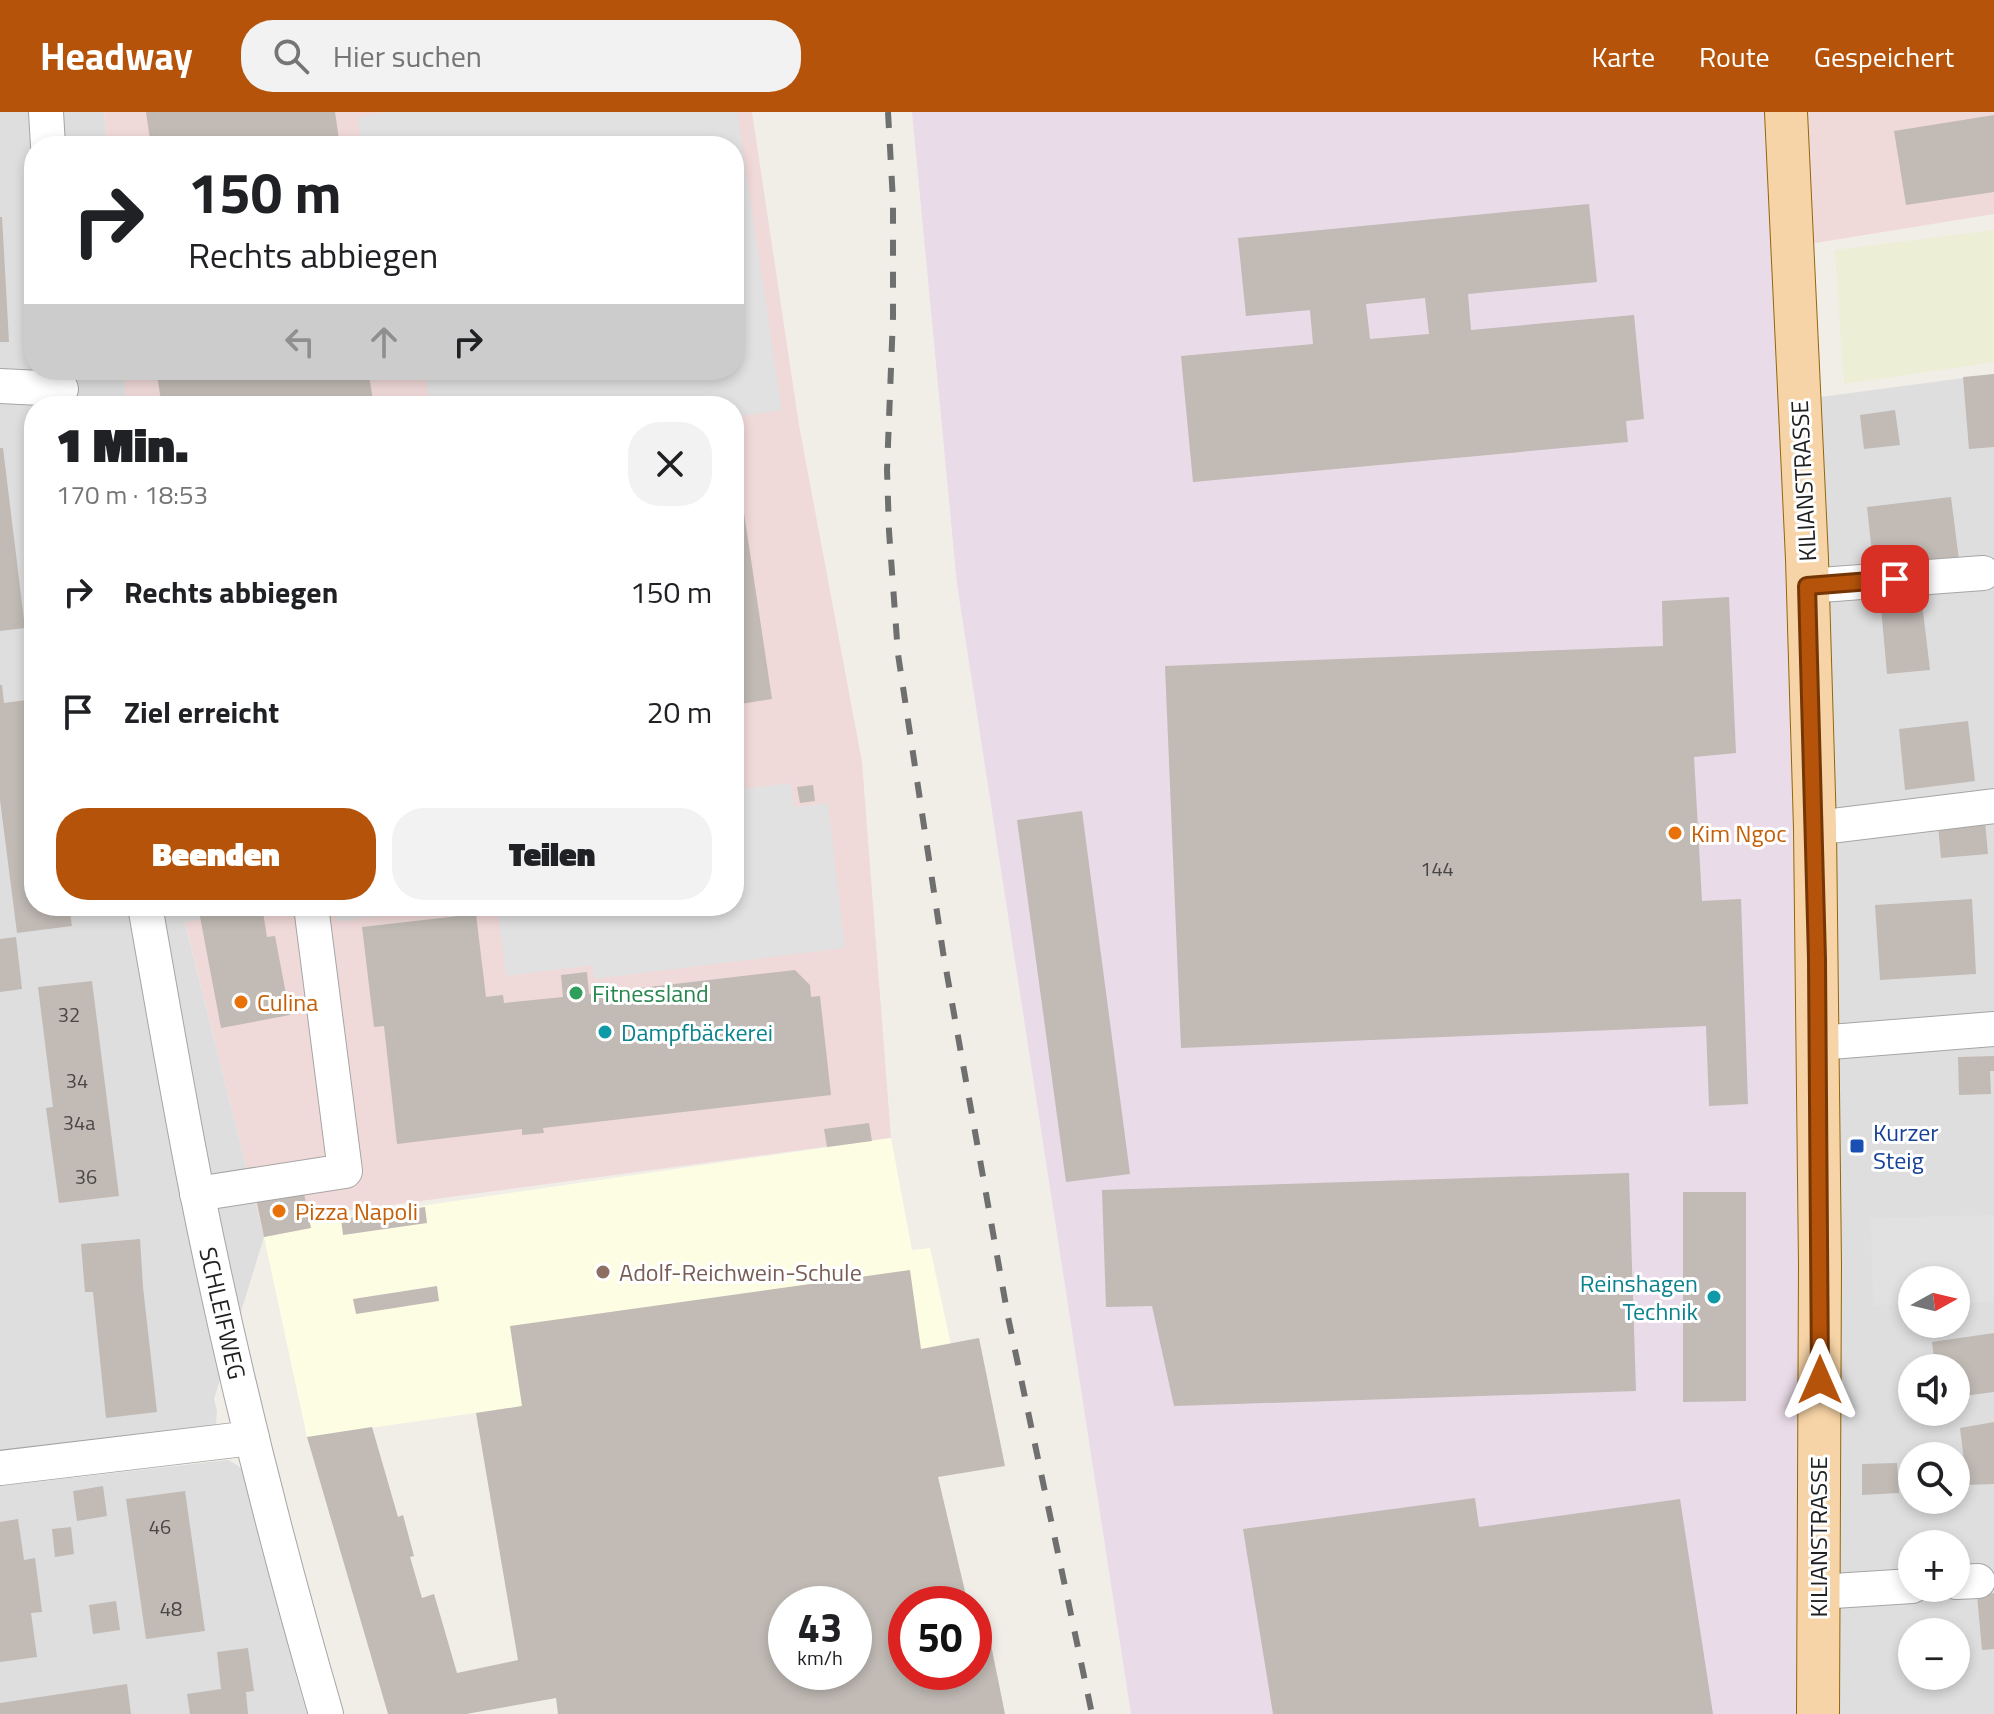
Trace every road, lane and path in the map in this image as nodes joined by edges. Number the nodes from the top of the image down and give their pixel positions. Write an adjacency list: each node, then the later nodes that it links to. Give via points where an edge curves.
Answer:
1 (46, 112): 3 (street)
2 (1786, 112): 7 (main road, KILIANSTRASSE)
3 (47, 136)
4 (0, 386): 5 (street)
5 (61, 388)
6 (1983, 573): 7 (street)
7 (1807, 586): 9 (main road, KILIANSTRASSE)
8 (1994, 806): 9 (street)
9 (1815, 828): 13 (main road, KILIANSTRASSE)
10 (147, 916): 14 (street, SCHLEIFWEG)
11 (312, 916): 14 (street, via 345,1171)
12 (1994, 1029): 13 (street)
13 (1818, 1043): 18 (main road, KILIANSTRASSE)
14 (197, 1194): 15 (street, SCHLEIFWEG)
15 (252, 1438): 16 (street); 19 (street, SCHLEIFWEG)
16 (0, 1468)
17 (1898, 1587): 18 (street)
18 (1818, 1592): 20 (main road, KILIANSTRASSE)
19 (326, 1714)
20 (1818, 1714)

